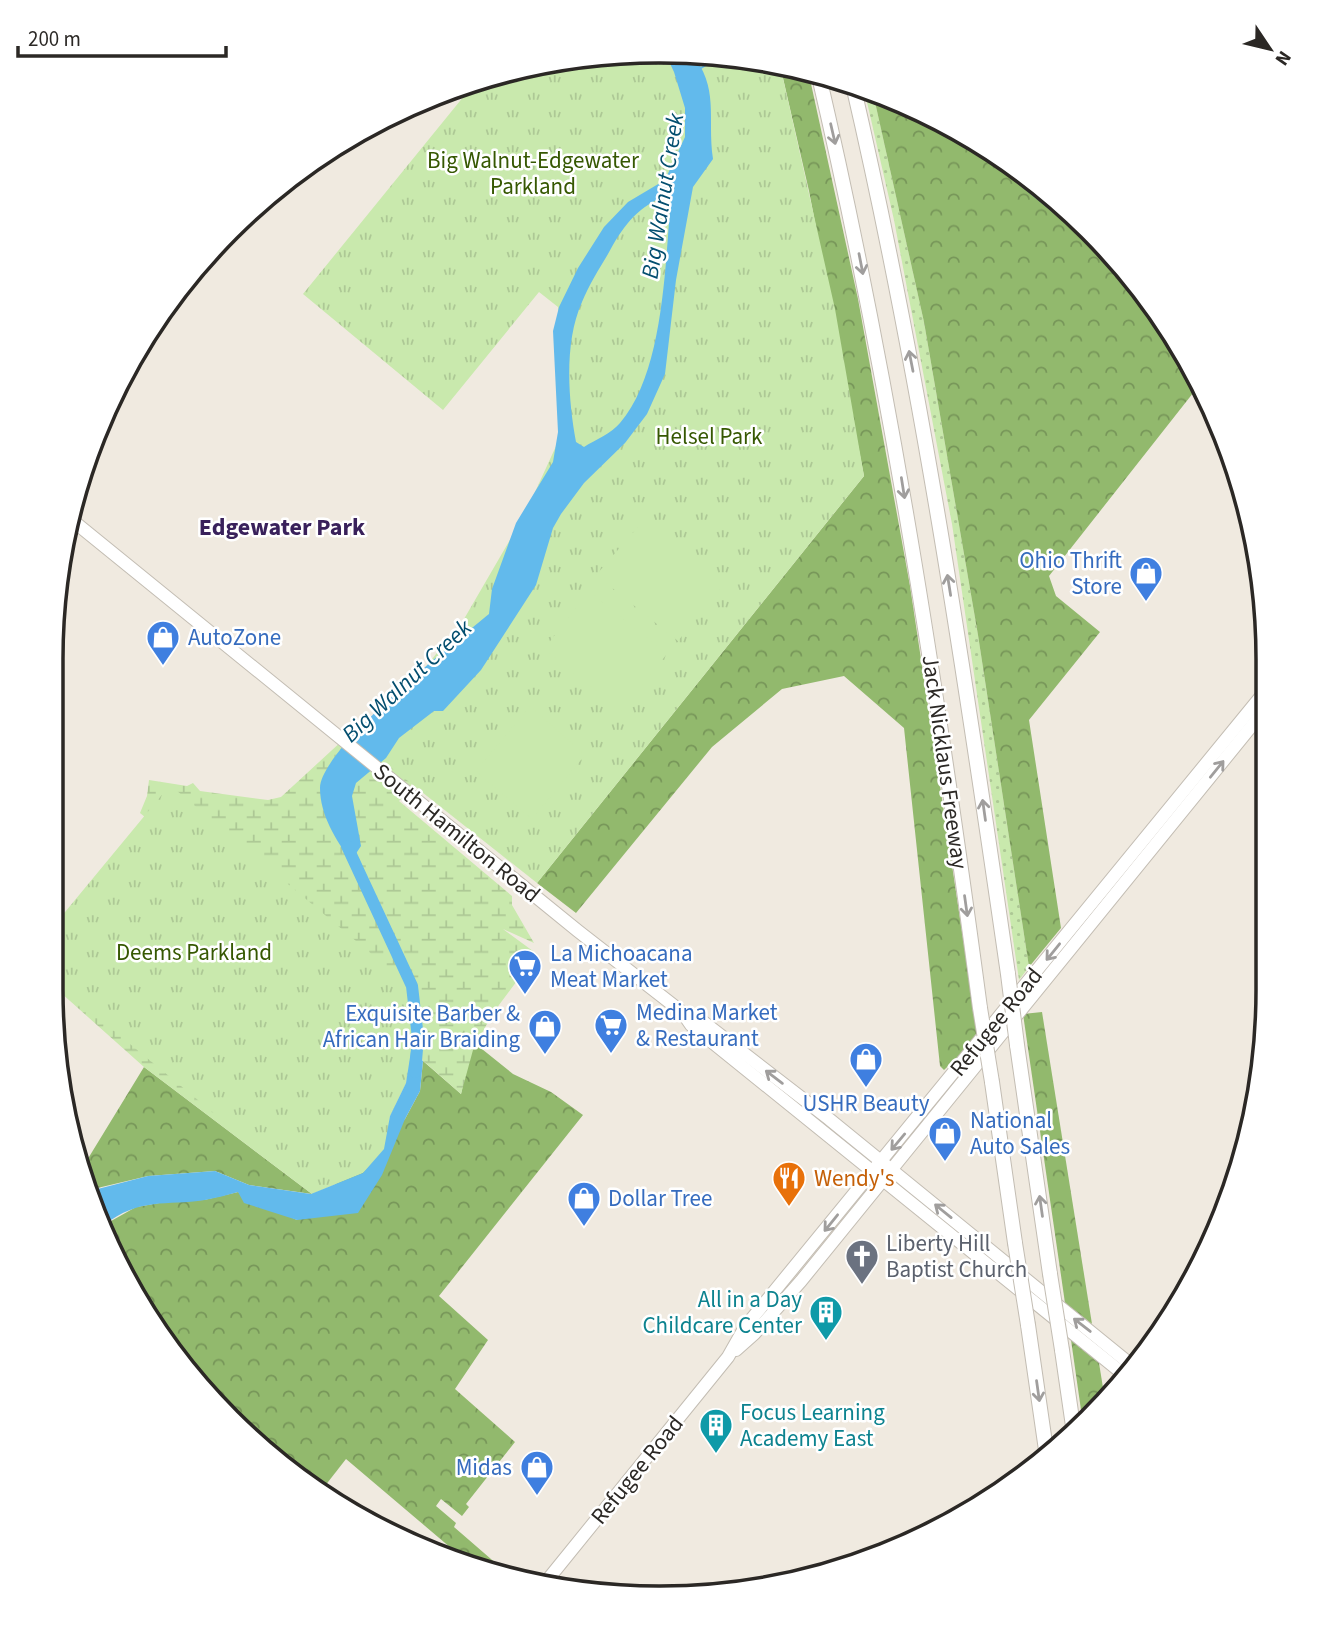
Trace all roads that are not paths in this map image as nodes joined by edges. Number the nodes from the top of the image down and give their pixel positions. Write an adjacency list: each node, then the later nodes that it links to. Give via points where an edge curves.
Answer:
1 (821, 85): 12 (highway, Jack Nicklaus Freeway, one-way to 12, bridge, via 901,475)
2 (856, 97): 11 (highway, Jack Nicklaus Freeway, one-way to 2, bridge, via 935,491)
3 (78, 525): 6 (main road, South Hamilton Road)
4 (1256, 703): 7 (main road, Refugee Road, one-way to 7)
5 (1256, 720): 7 (main road, Refugee Road, one-way to 5)
6 (682, 1012): 7 (main road, South Hamilton Road, one-way to 6, via 697,1017); 8 (main road, South Hamilton Road, via 691,1025)
7 (887, 1166): 8 (main road, Refugee Road); 9 (main road, South Hamilton Road, one-way to 7)
8 (877, 1177): 10 (main road, South Hamilton Road); 13 (main road, Refugee Road, via 754,1334 728,1357)
9 (1126, 1361)
10 (1119, 1370)
11 (1072, 1420)
12 (1046, 1444)
13 (551, 1576)

